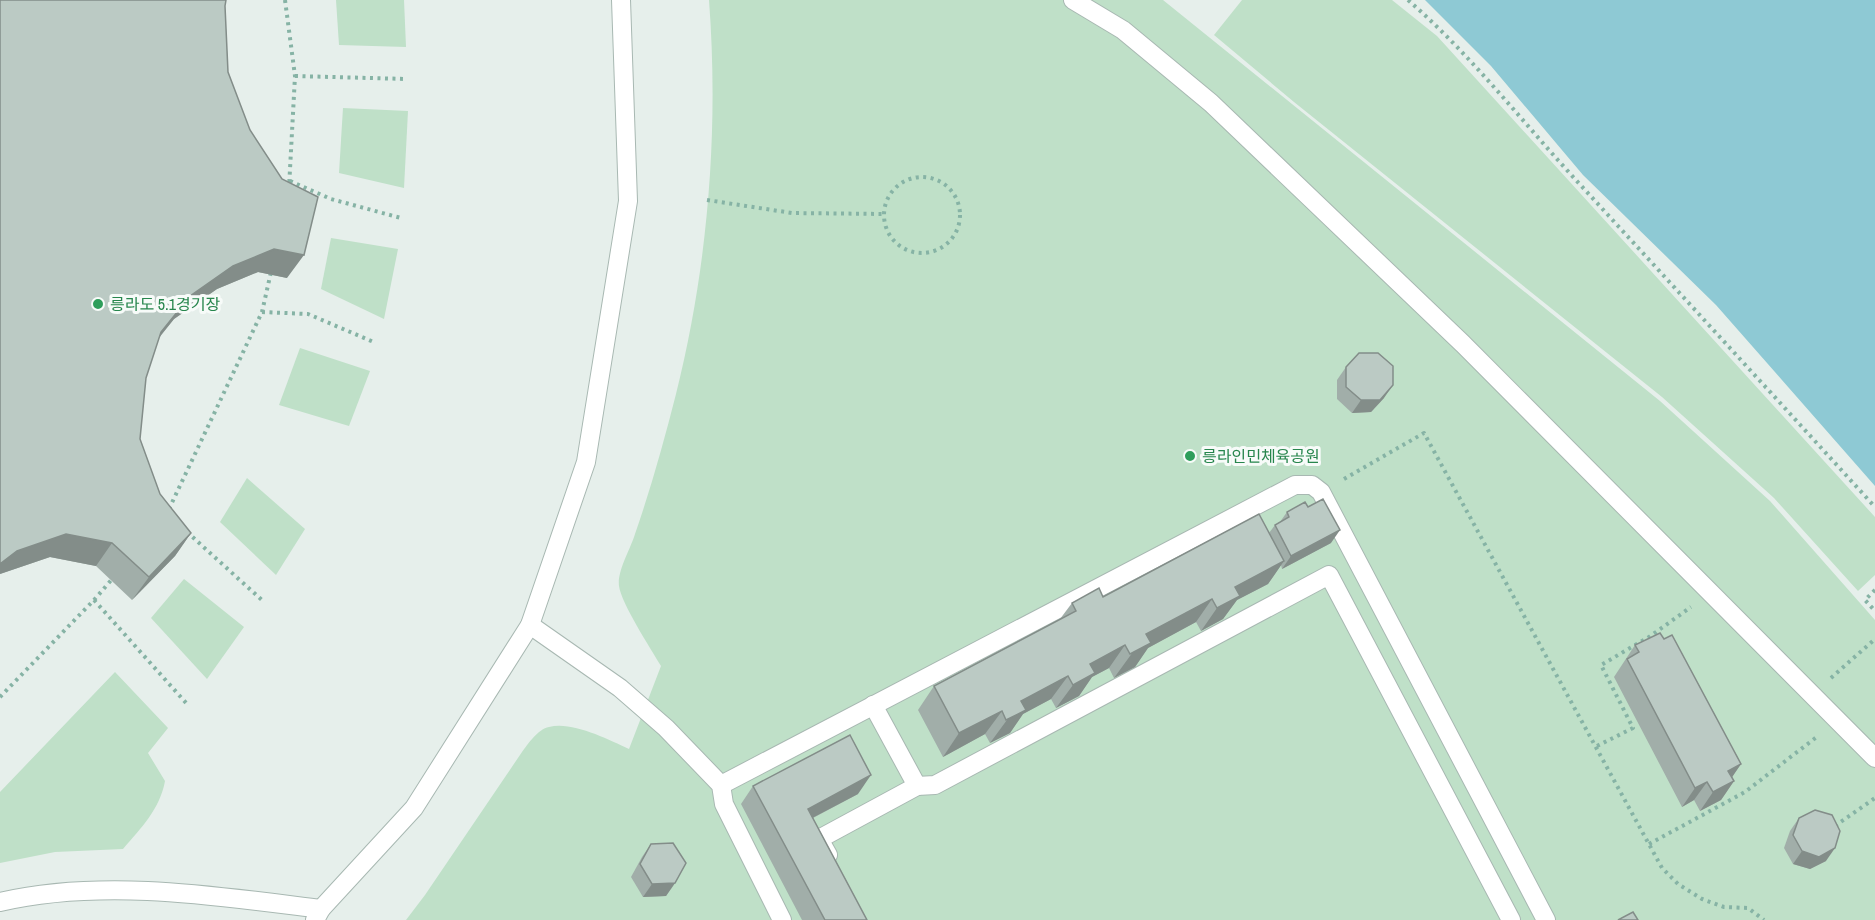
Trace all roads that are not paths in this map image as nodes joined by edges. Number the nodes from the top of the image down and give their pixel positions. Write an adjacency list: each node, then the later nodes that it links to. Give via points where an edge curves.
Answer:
1 (621, 0): 3 (street, via 628,201 586,462)
2 (1073, 0): 5 (street, via 1123,30 1211,103 1463,344)
3 (530, 625): 6 (street, via 620,688 666,728); 10 (street, via 414,808)
4 (873, 705): 6 (street); 7 (street); 13 (street, via 1295,485 1312,485 1321,492)
5 (1875, 758)
6 (721, 785): 11 (street, via 724,804)
7 (917, 786): 8 (street, via 819,839); 12 (street, via 935,785 1329,575)
8 (836, 869)
9 (0, 902): 10 (street, via 59,893 201,894)
10 (318, 915)
11 (782, 920)
12 (1510, 920)
13 (1546, 920)

